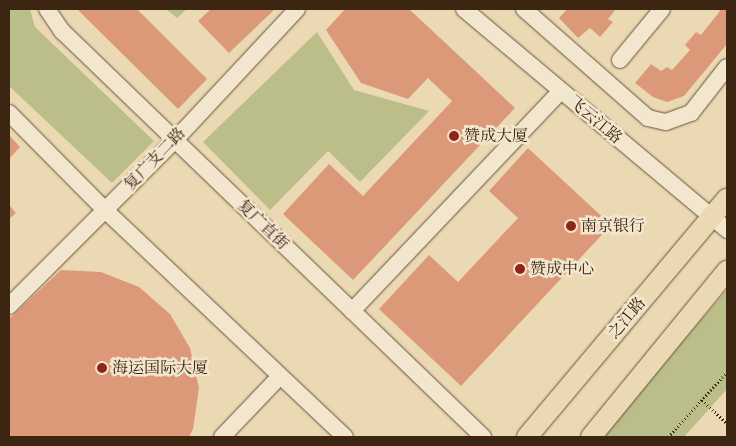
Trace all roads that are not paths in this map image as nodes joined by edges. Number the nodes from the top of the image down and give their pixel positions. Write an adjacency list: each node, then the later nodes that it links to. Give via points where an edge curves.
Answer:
1 (47, 9): 10 (street, 复广直街, via 62,31)
2 (297, 9): 10 (street, 复广支二路)
3 (464, 9): 8 (street, 飞云江路)
4 (524, 9): 7 (street, via 648,118 666,122 691,113)
5 (662, 9): 6 (street)
6 (620, 60)
7 (727, 67)
8 (561, 91): 13 (street, 飞云江路); 17 (street)
9 (9, 113): 12 (street)
10 (175, 140): 12 (street, 复广支二路); 17 (street, 复广直街)
11 (727, 199): 13 (main road, 之江路)
12 (105, 210): 16 (street, 复广支二路); 18 (street)
13 (711, 217): 14 (street, 飞云江路); 22 (main road, 之江路)
14 (727, 230)
15 (727, 271): 23 (main road)
16 (9, 306)
17 (352, 311): 21 (street, 复广直街)
18 (280, 376): 19 (street); 20 (street)
19 (222, 437)
20 (345, 437)
21 (483, 437)
22 (527, 437)
23 (591, 437)

